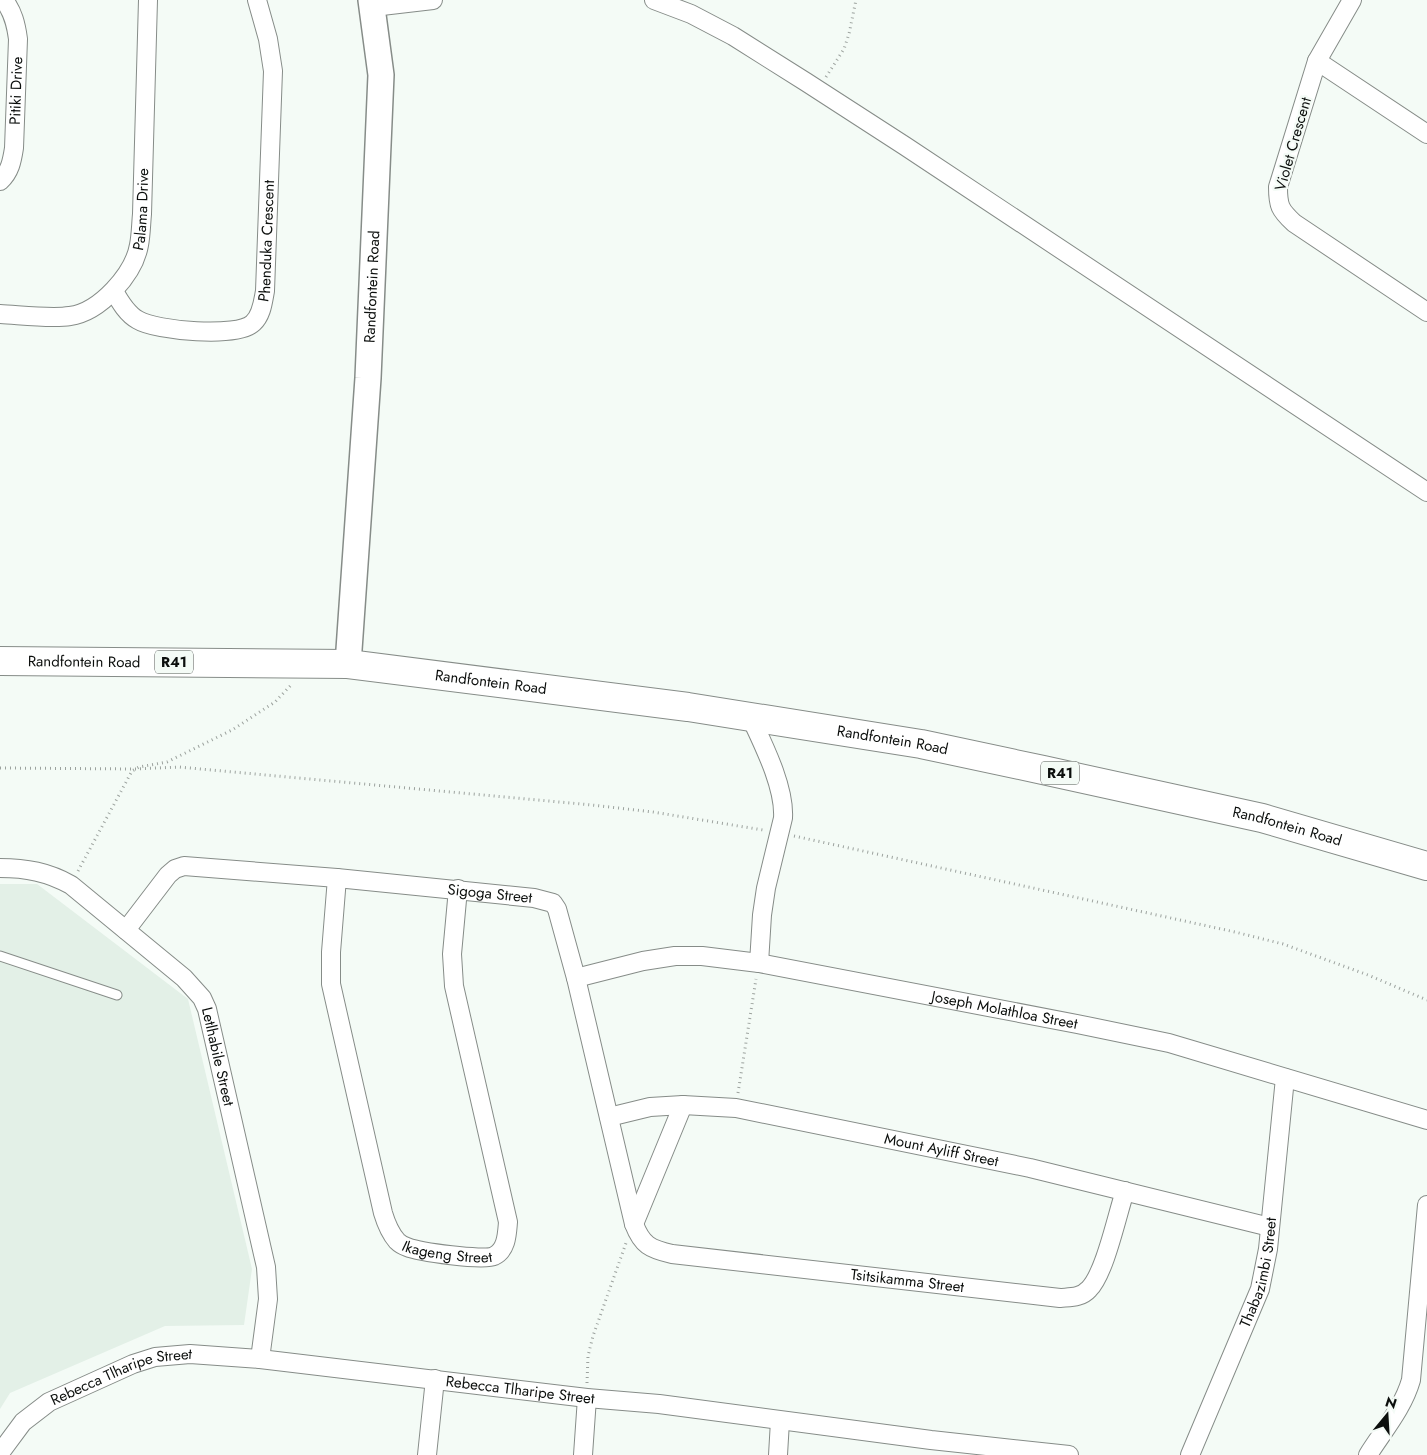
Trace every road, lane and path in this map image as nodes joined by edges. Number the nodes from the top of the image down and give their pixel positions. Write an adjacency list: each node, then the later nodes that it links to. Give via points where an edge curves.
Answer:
1 (4, 0): 12 (street, Pitiki Drive, via 11,10 18,39 14,148 8,173)
2 (148, 0): 13 (street, Palama Drive, via 139,246 130,269)
3 (257, 0): 13 (street, Phenduka Crescent, via 273,71 265,291 258,317 236,331 162,328 130,316)
4 (433, 0): 8 (street)
5 (654, 0): 10 (street, via 691,14 733,36)
6 (856, 0): 10 (path, via 844,49)
7 (1352, 0): 9 (street, Violet Crescent)
8 (372, 3): 19 (street, Randfontein Road, via 381,76 368,378)
9 (1317, 61): 11 (street); 14 (street, Violet Crescent, via 1278,187 1282,212)
10 (818, 90): 16 (street)
11 (1427, 134)
12 (0, 181)
13 (114, 291): 15 (street, Palama Drive, via 85,311 70,316)
14 (1427, 312)
15 (0, 314)
16 (1427, 492)
17 (0, 661): 18 (main road, Randfontein Road / R41)
18 (310, 664): 19 (main road, Randfontein Road / R41); 22 (path, via 275,702 232,730 168,762)
19 (348, 664): 20 (main road, Randfontein Road / R41)
20 (750, 716): 23 (street, via 782,801 783,818); 24 (main road, Randfontein Road / R41, via 921,744 1106,783 1262,818)
21 (0, 768): 22 (path)
22 (136, 769): 23 (path, via 179,767 582,804); 27 (path, via 129,775)
23 (779, 833): 31 (street, via 764,906); 34 (path, via 1283,944)
24 (1427, 866)
25 (0, 868): 27 (street, Letlhabile Street, via 43,872)
26 (337, 878): 28 (street, Sigoga Street); 28 (street, Ikageng Street, via 331,984 383,1213 397,1240 406,1247 482,1258 494,1257 500,1252 508,1222 454,986 452,954); 29 (street, Sigoga Street, via 184,866 168,875)
27 (71, 885): 29 (street, Letlhabile Street)
28 (458, 889): 32 (street, Sigoga Street, via 552,903 557,909)
29 (126, 930): 44 (street, Letlhabile Street, via 184,978 202,998 207,1009 266,1267 268,1299)
30 (0, 956): 33 (lane)
31 (759, 963): 32 (street, Joseph Molathloa Street, via 675,956); 35 (street, Joseph Molathloa Street, via 1169,1043); 37 (path)
32 (576, 978): 38 (street, Sigoga Street)
33 (118, 995)
34 (1427, 1000)
35 (1285, 1078): 39 (street, Joseph Molathloa Street); 43 (street, Thabazimbi Street)
36 (683, 1104): 37 (street, Mount Ayliff Street); 38 (street, Mount Ayliff Street); 42 (street)
37 (736, 1108): 40 (street, Mount Ayliff Street, via 1030,1168)
38 (609, 1116): 42 (street, Sigoga Street)
39 (1427, 1120)
40 (1124, 1191): 42 (street, Tsitsikamma Street, via 1100,1271 1088,1290 1076,1297 1060,1298 672,1254 647,1245 638,1236); 43 (street, Mount Ayliff Street)
41 (1427, 1205): 55 (street, via 1411,1380 1401,1405)
42 (634, 1224): 46 (path, via 593,1336 588,1356)
43 (1270, 1227): 54 (street, Thabazimbi Street, via 1260,1289)
44 (260, 1359): 45 (street, Rebecca Tlharipe Street); 49 (street, Rebecca Tlharipe Street, via 190,1354 154,1357 133,1364 49,1402 23,1422)
45 (435, 1379): 46 (street, Rebecca Tlharipe Street); 50 (street)
46 (587, 1398): 47 (street, Rebecca Tlharipe Street, via 659,1404); 51 (street)
47 (780, 1421): 48 (street, Rebecca Tlharipe Street); 52 (street)
48 (970, 1449): 53 (street, Rebecca Tlharipe Street)
49 (0, 1453)
50 (427, 1455)
51 (583, 1455)
52 (778, 1455)
53 (1069, 1455)
54 (1190, 1455)
55 (1368, 1455)

